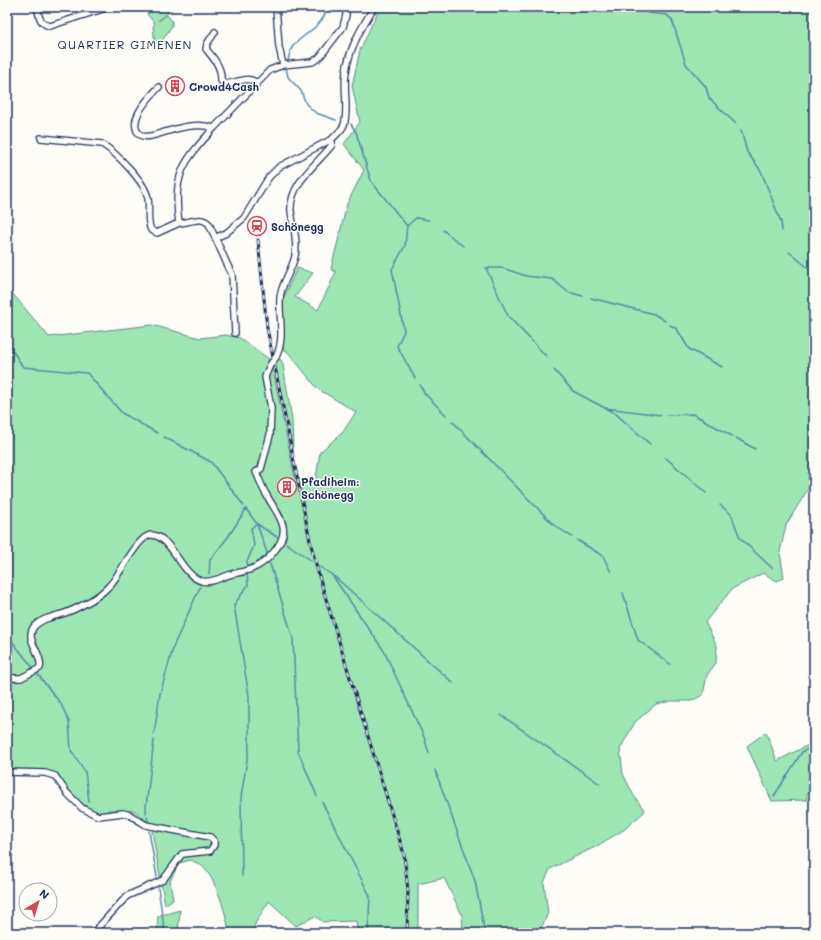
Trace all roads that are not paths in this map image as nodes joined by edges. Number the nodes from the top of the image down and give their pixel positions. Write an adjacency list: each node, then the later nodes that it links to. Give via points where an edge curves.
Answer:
1 (38, 7): 2 (street, via 40,20 50,26)
2 (108, 7)
3 (276, 7): 7 (street)
4 (346, 7): 7 (street, via 343,27 318,58 312,62)
5 (374, 7): 12 (street, via 349,57 344,126)
6 (215, 32): 8 (street, via 206,49 222,72 221,81 225,84 242,79)
7 (283, 65): 8 (street, via 270,70)
8 (256, 82): 10 (street)
9 (159, 87): 10 (street, via 142,106 137,117 139,134 144,137 151,136 195,125)
10 (214, 128): 13 (street, via 190,154 182,171 176,194)
11 (41, 138): 13 (street, via 102,144 144,187 148,198 150,230 157,233)
12 (332, 140): 14 (street, via 279,167 269,177 244,218 226,233); 16 (street, bridge, via 332,145 303,178 292,200 296,248 292,268 280,298 281,341 266,377 271,408 270,435 261,469 256,472 282,520 284,530 279,546 259,566 209,582 201,581 188,571 165,542 152,535 145,536 118,576 97,596 35,625 31,630 31,637 40,656 40,668 21,678)
13 (179, 223): 14 (street, via 206,220)
14 (215, 238): 15 (street, via 232,275)
15 (234, 333)
16 (7, 678)
17 (7, 772): 18 (street, via 55,776 82,808 98,816 123,813 146,825 210,837 214,841 210,851 182,854 163,880 127,896)
18 (93, 933)

